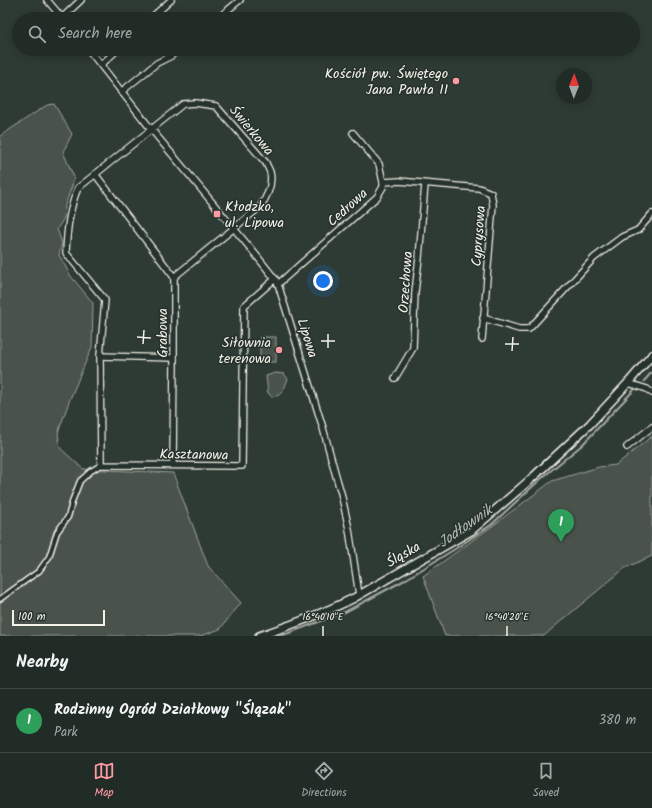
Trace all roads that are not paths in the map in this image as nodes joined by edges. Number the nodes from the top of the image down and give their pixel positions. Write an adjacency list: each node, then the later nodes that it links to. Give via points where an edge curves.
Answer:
1 (47, 0): 5 (street)
2 (81, 0): 6 (street)
3 (171, 0): 7 (street)
4 (240, 0): 8 (street)
5 (58, 12)
6 (69, 12)
7 (158, 12)
8 (225, 12)
9 (94, 56): 12 (street, Lipowa)
10 (111, 56): 12 (street)
11 (171, 56): 13 (street, via 157,63)
12 (101, 65): 13 (street, Lipowa)
13 (121, 92): 14 (street, Lipowa)
14 (151, 129): 16 (street); 20 (street, Lipowa); 20 (street, Świerkowa, via 183,104 216,106 266,163 270,172 270,186 266,199)
15 (354, 133): 17 (street, Cedrowa, via 378,164)
16 (95, 174): 21 (street); 26 (street, via 78,188 73,200 66,252 105,300)
17 (383, 182): 18 (street, Cyprysowa); 22 (street, Cedrowa, via 377,197)
18 (425, 184): 23 (street, Cyprysowa, via 479,188 491,193 493,205); 28 (street, Orzechowa, via 415,292 413,348)
19 (652, 214): 23 (street, via 638,230 622,237 594,258 529,329 519,329)
20 (233, 228): 21 (street); 22 (street, Lipowa)
21 (174, 277): 27 (street, Grabowa)
22 (277, 282): 34 (street, Kasztanowa, via 244,306 242,466); 35 (street, Lipowa, via 341,493)
23 (483, 318): 24 (street, Cyprysowa)
24 (482, 339)
25 (652, 355): 29 (street, Śląska)
26 (100, 356): 27 (street); 33 (street)
27 (174, 358): 34 (street, Grabowa)
28 (395, 378)
29 (628, 383): 30 (street); 35 (street, Śląska, via 590,424 471,531)
30 (652, 393)
31 (652, 427): 32 (street)
32 (627, 447)
33 (101, 465): 34 (street, Kasztanowa); 36 (street, via 80,481 68,517 57,532 49,557 39,571)
34 (173, 465)
35 (359, 595): 37 (street, Śląska)
36 (0, 599)
37 (259, 636)

